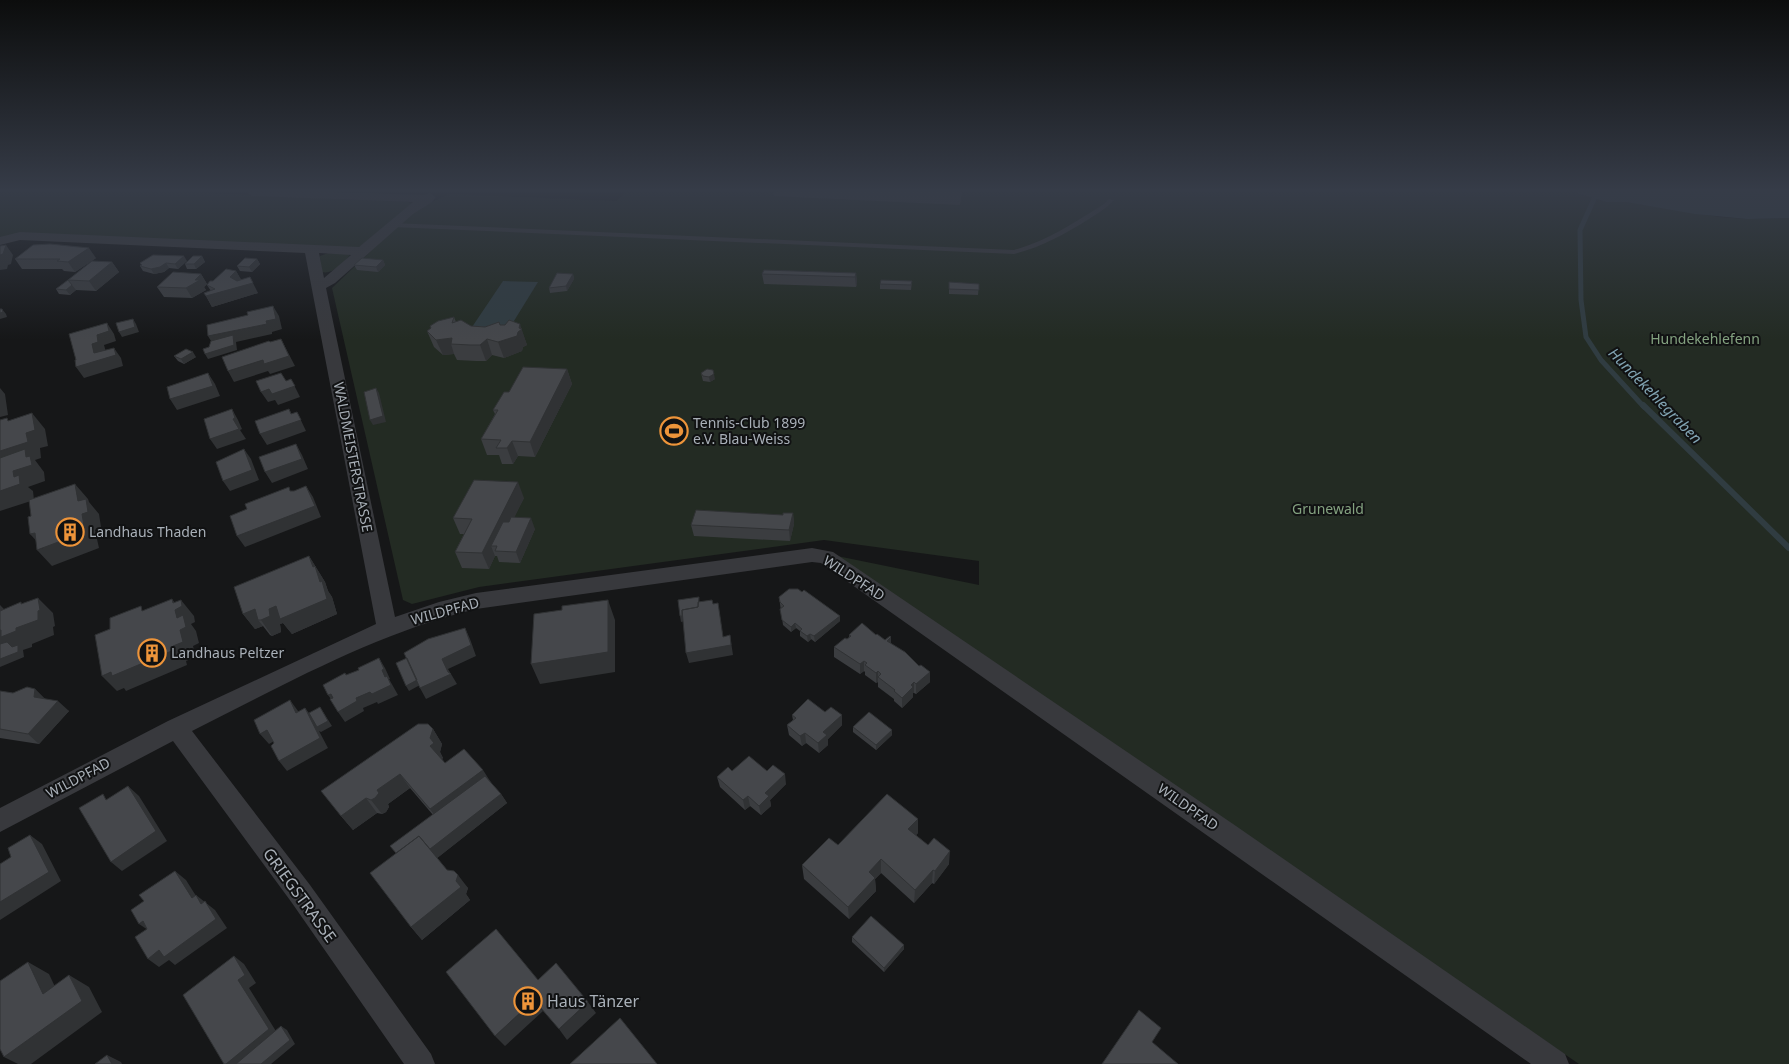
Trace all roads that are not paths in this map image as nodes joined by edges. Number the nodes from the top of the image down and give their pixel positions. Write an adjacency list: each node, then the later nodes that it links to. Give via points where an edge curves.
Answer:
1 (157, 242): 5 (street)
2 (373, 242): 6 (street)
3 (776, 242): 4 (lane, via 1014,252)
4 (1044, 242)
5 (311, 248): 6 (street); 7 (street, WALDMEISTERSTRASSE)
6 (362, 251): 7 (street)
7 (318, 287): 8 (street, WALDMEISTERSTRASSE)
8 (388, 628): 9 (street, WILDPFAD); 12 (street, WILDPFAD, via 476,601 812,554 826,557)
9 (176, 728): 10 (street, WILDPFAD); 11 (street, GRIEGSTRASSE, via 301,894)
10 (0, 821)
11 (421, 1064)
12 (1555, 1064)

